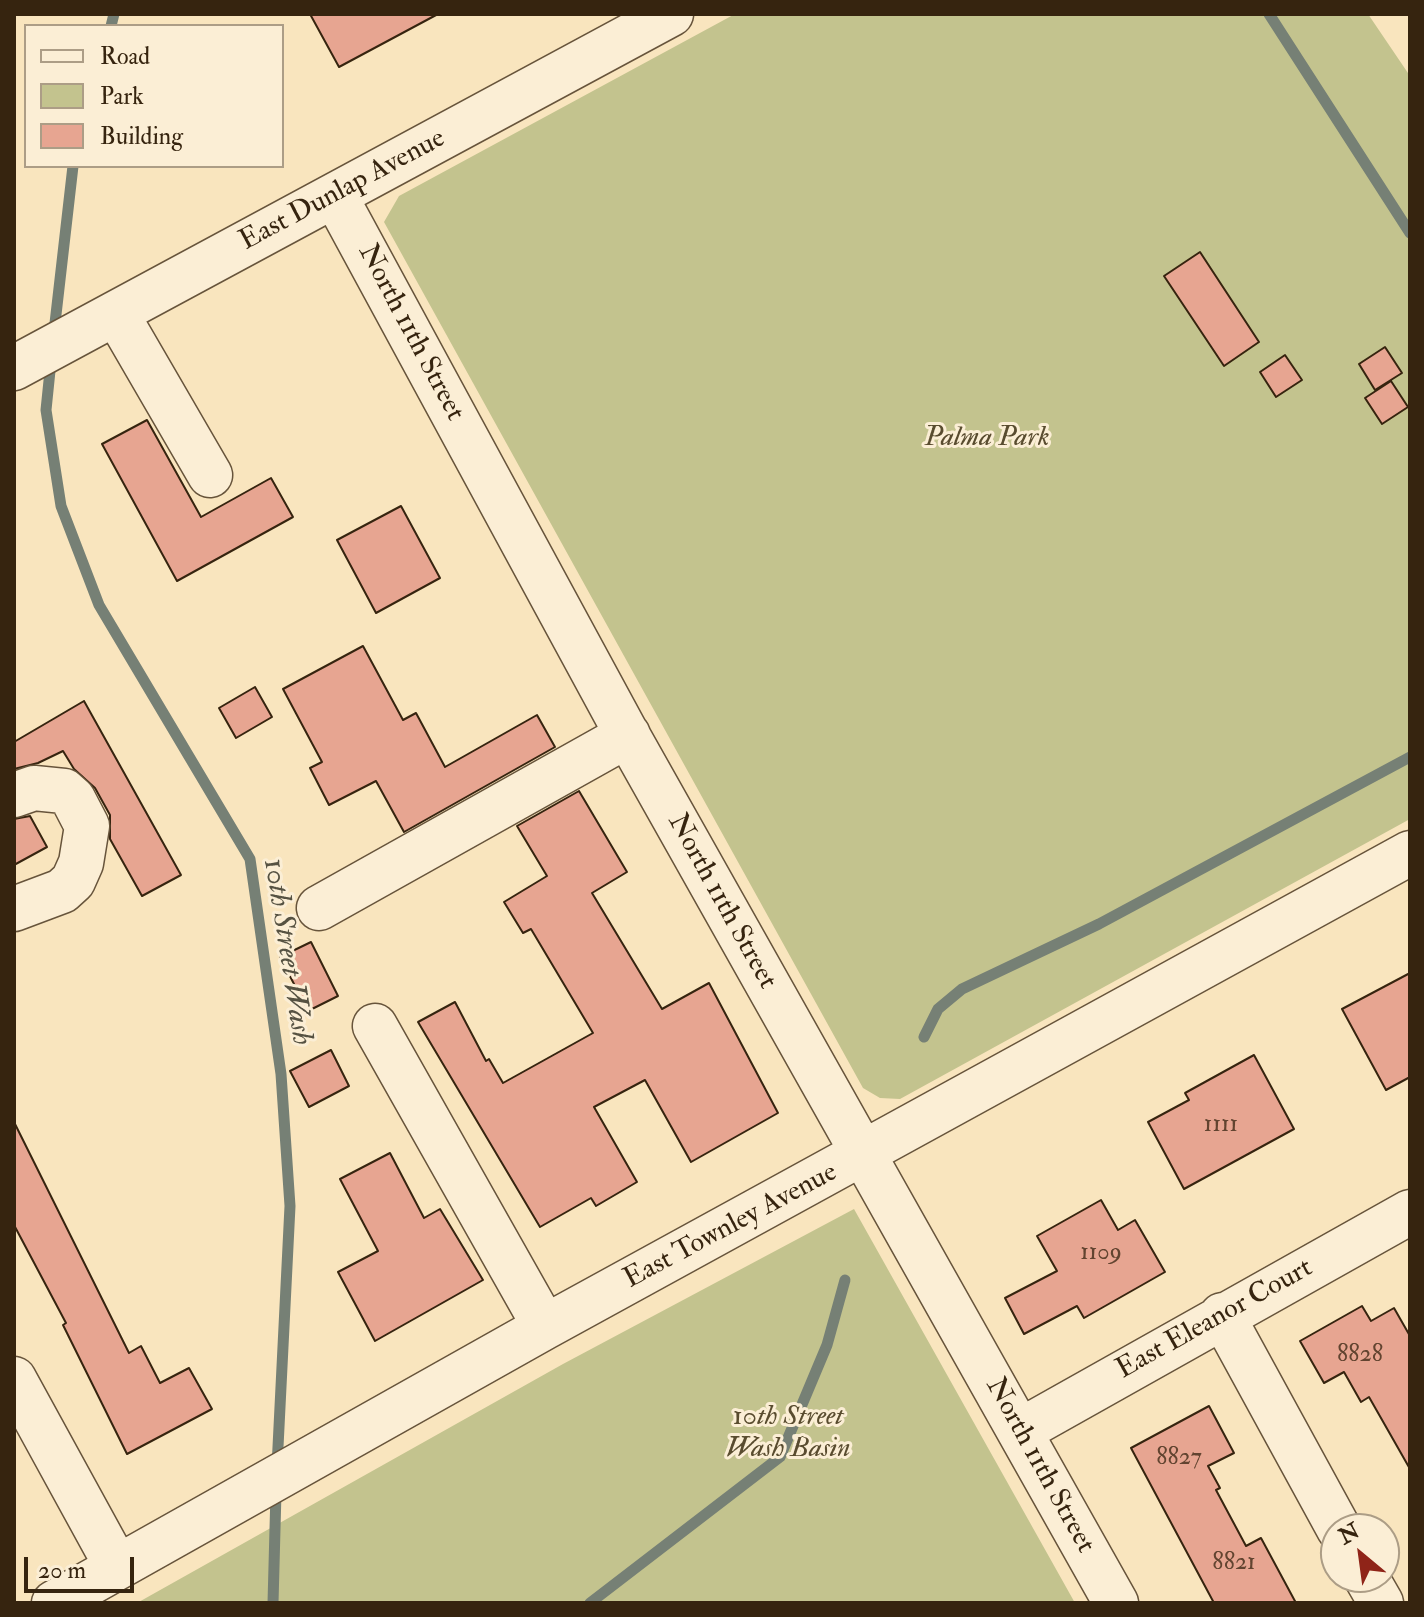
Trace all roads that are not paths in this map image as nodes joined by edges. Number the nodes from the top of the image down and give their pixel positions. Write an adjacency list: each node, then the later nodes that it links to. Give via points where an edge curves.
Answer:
1 (671, 14): 2 (street, East Dunlap Avenue)
2 (335, 196): 3 (street, East Dunlap Avenue); 6 (street, North 11th Street)
3 (116, 313): 4 (street, East Dunlap Avenue); 5 (street)
4 (18, 355)
5 (210, 475)
6 (628, 735): 9 (street); 12 (street, North 11th Street)
7 (14, 795): 10 (street, via 34,788 64,791 87,826 73,881 62,891)
8 (1410, 853): 12 (street, East Townley Avenue)
9 (319, 908)
10 (14, 909)
11 (375, 1026): 15 (street)
12 (862, 1156): 15 (street, East Townley Avenue); 17 (street, North 11th Street)
13 (1410, 1212): 14 (street, East Eleanor Court)
14 (1222, 1315): 17 (street, East Eleanor Court); 18 (street)
15 (545, 1327): 19 (street, East Townley Avenue)
16 (14, 1379): 19 (street)
17 (1020, 1431): 21 (street, North 11th Street)
18 (1330, 1513)
19 (117, 1567): 20 (street, East Townley Avenue)
20 (54, 1603)
21 (1116, 1603)

